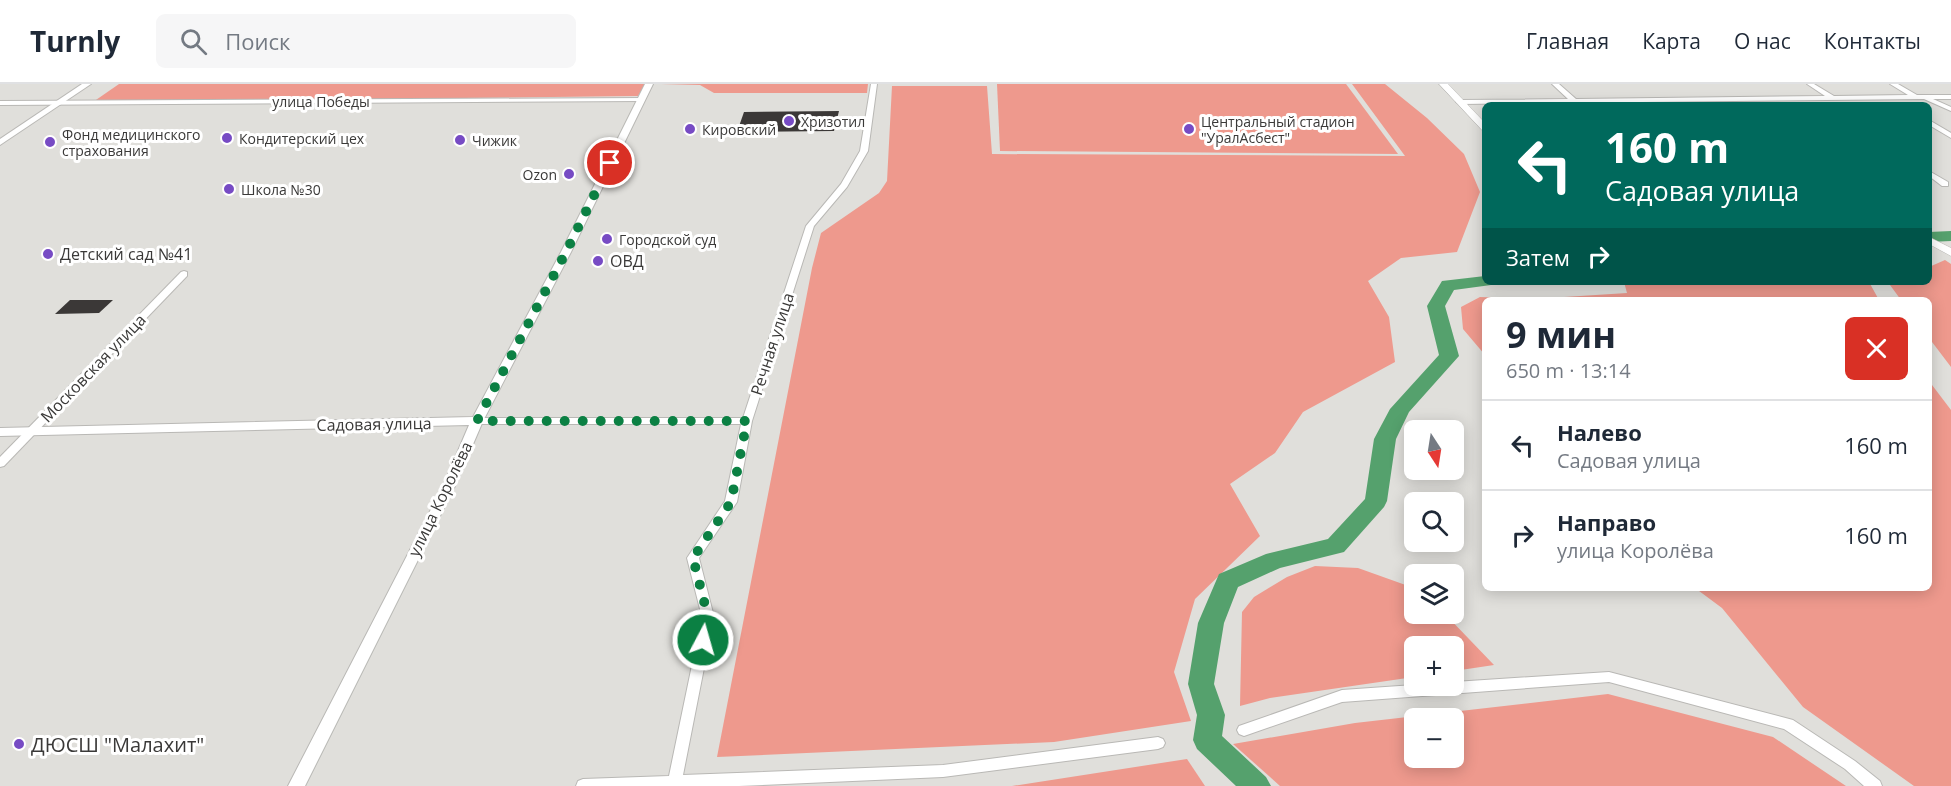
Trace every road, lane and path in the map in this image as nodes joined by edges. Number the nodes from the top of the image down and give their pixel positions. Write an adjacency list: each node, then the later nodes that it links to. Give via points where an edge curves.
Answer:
1 (87, 84): 24 (street)
2 (649, 84): 13 (street, улица Королёва)
3 (874, 84): 36 (street, Речная улица, via 864,151 844,185 810,226)
4 (1443, 84): 17 (main road)
5 (1555, 84): 16 (street)
6 (1810, 84): 9 (street)
7 (1893, 84): 11 (street)
8 (1951, 97): 12 (street)
9 (1832, 98): 10 (street); 15 (street)
10 (1895, 98): 11 (street); 22 (street)
11 (1915, 98): 12 (street)
12 (1924, 98): 25 (street)
13 (642, 99): 24 (street, улица Победы); 35 (street, улица Королёва)
14 (1743, 99): 15 (street); 19 (street); 20 (street)
15 (1816, 99): 21 (street)
16 (1573, 100): 17 (street); 18 (street)
17 (1459, 102): 27 (main road)
18 (1590, 102)
19 (1688, 102)
20 (1746, 102)
21 (1821, 102)
22 (1901, 102)
23 (0, 103): 24 (street, улица Победы)
24 (59, 104): 29 (street)
25 (1951, 109)
26 (1932, 124): 28 (street)
27 (1482, 125)
28 (1951, 136)
29 (0, 143)
30 (1932, 175): 31 (street)
31 (1945, 184)
32 (1932, 242): 33 (main road)
33 (1946, 250)
34 (184, 274): 37 (street, Московская улица)
35 (477, 421): 36 (street, Садовая улица); 37 (street, Садовая улица); 43 (street, улица Королёва, via 449,486)
36 (747, 421): 42 (street, Речная улица, via 731,502 693,558 708,617)
37 (32, 431): 38 (street, Садовая улица); 39 (street, Московская улица)
38 (0, 432)
39 (0, 463)
40 (1244, 730): 45 (street, via 1342,696 1609,677 1788,724)
41 (1158, 742): 42 (street, via 943,771)
42 (675, 783): 44 (street)
43 (296, 786)
44 (583, 786)
45 (1875, 786)

